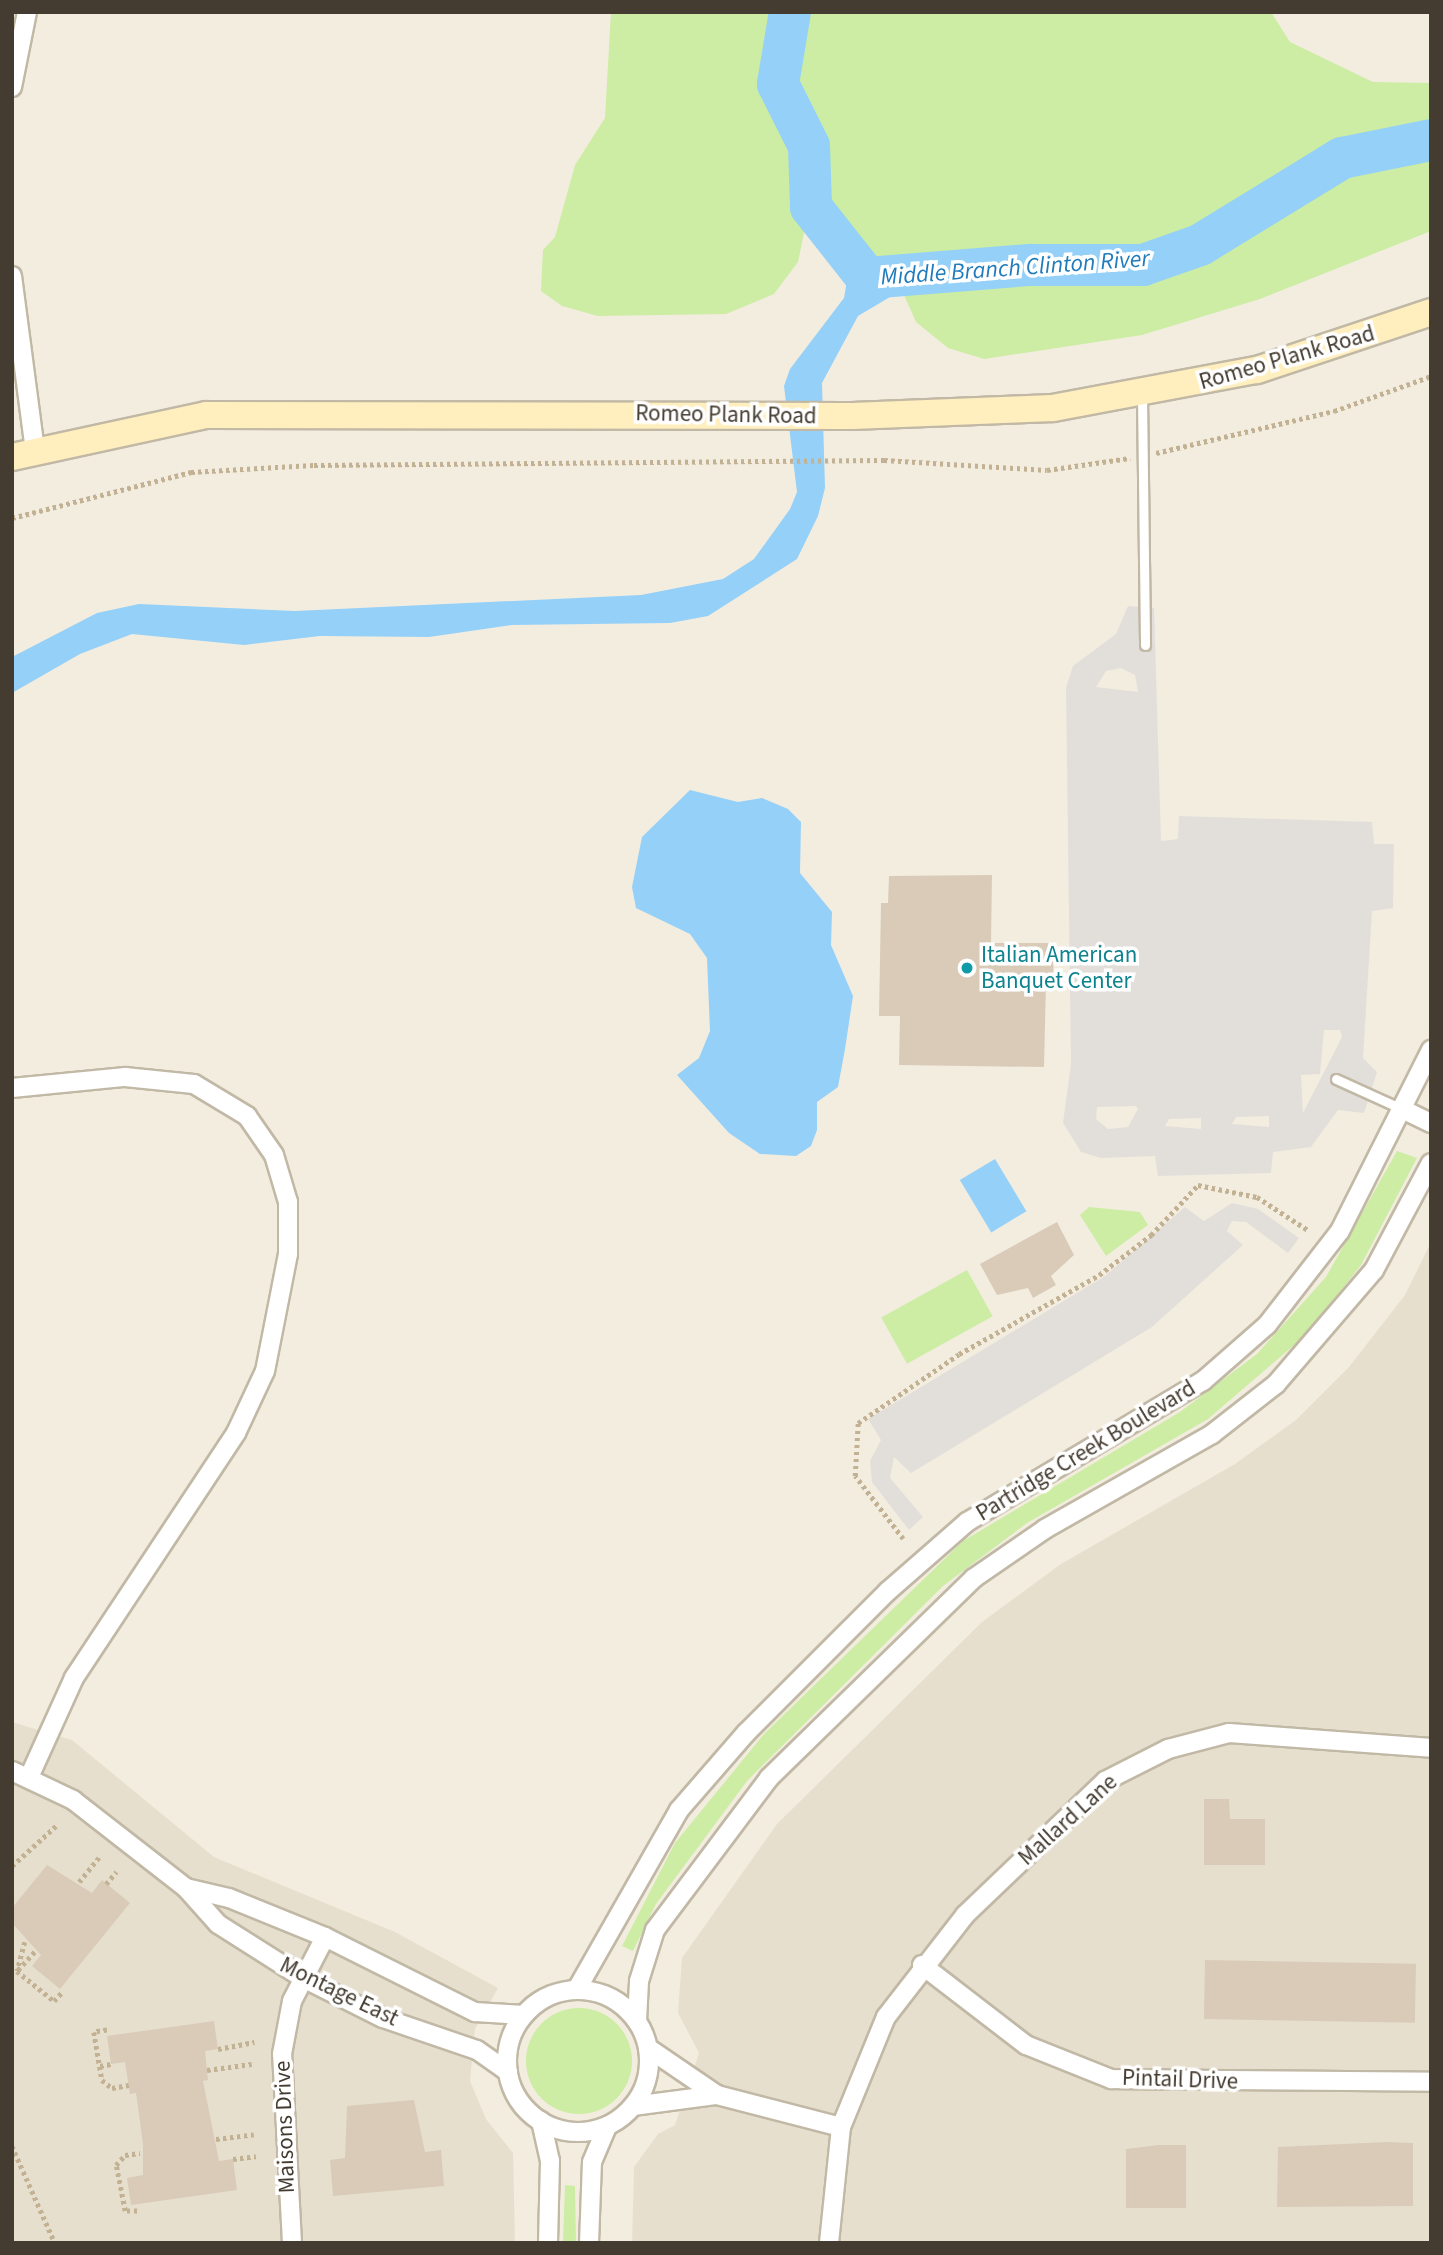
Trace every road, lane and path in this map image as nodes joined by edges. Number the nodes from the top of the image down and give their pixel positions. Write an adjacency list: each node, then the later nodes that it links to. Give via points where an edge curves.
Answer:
1 (27, 12): 2 (street)
2 (12, 87)
3 (12, 276): 7 (street)
4 (1431, 312): 6 (main road, Romeo Plank Road, via 1270,366)
5 (1431, 376): 8 (path, via 1334,411)
6 (1142, 396): 7 (main road, Romeo Plank Road, via 997,412 852,416 206,415); 8 (lane)
7 (18, 455)
8 (1144, 455): 9 (path, via 1047,470 854,460 314,465 191,472); 10 (lane)
9 (12, 518)
10 (1145, 645)
11 (1431, 1050): 14 (street, Partridge Creek Boulevard)
12 (1336, 1079): 14 (lane)
13 (12, 1088): 20 (street, via 125,1077 194,1084 247,1116 274,1155 288,1202 288,1254 265,1371 236,1433 74,1678)
14 (1402, 1109): 15 (street); 34 (street, Partridge Creek Boulevard, via 1333,1242 1267,1325 1203,1381 967,1522 746,1733 679,1810)
15 (1431, 1122)
16 (1431, 1163): 37 (street, Partridge Creek Boulevard, via 1374,1270 1276,1384 1212,1434 1045,1529 974,1578 769,1778 655,1930 639,1981)
17 (1308, 1230): 18 (path, via 1257,1197 1198,1185 1151,1235 1099,1275 940,1366 858,1423 855,1476)
18 (903, 1539)
19 (1431, 1748): 31 (street, Mallard Lane, via 1240,1733 1168,1749 1105,1781 1074,1808)
20 (21, 1774): 27 (street, Montage East, via 73,1800)
21 (58, 1824): 23 (path)
22 (99, 1857): 25 (path)
23 (12, 1866)
24 (116, 1872): 26 (path)
25 (79, 1882)
26 (106, 1884)
27 (186, 1888): 28 (street, Montage East, via 229,1898); 33 (street, Montage East, via 218,1924)
28 (325, 1937): 33 (street, Maisons Drive); 36 (street, Montage East, via 459,2006 488,2016)
29 (25, 1942): 32 (path)
30 (36, 1951): 32 (path)
31 (922, 1965): 47 (street, Pintail Drive, via 1026,2045 1111,2078); 53 (street, Mallard Lane, via 869,2051)
32 (17, 1971): 35 (path, via 54,2001)
33 (303, 1978): 46 (street, Montage East, via 383,2018 477,2050); 64 (street, Maisons Drive, via 285,2026 280,2085)
34 (577, 1989): 36 (street, via 548,1996); 37 (street, via 605,1995)
35 (63, 1991)
36 (523, 2015): 46 (street, via 510,2042)
37 (637, 2021): 40 (street)
38 (107, 2030): 44 (path, via 94,2032)
39 (254, 2042): 41 (path)
40 (648, 2048): 49 (street); 50 (street, via 647,2077)
41 (218, 2049)
42 (111, 2064): 44 (path)
43 (252, 2064): 45 (path)
44 (100, 2066): 48 (path, via 112,2088)
45 (207, 2070)
46 (508, 2072): 51 (street, via 519,2100)
47 (1431, 2082)
48 (129, 2085)
49 (717, 2095): 50 (street); 53 (street)
50 (633, 2106): 52 (street)
51 (541, 2121): 52 (street, via 573,2132); 65 (street, via 550,2161)
52 (607, 2126): 66 (street, via 592,2162)
53 (841, 2127): 67 (street, Mallard Lane)
54 (254, 2134): 55 (path)
55 (216, 2139)
56 (12, 2146): 63 (path, via 38,2191)
57 (139, 2153): 61 (path, via 125,2155 116,2165)
58 (256, 2156): 59 (path)
59 (233, 2159)
60 (127, 2178): 61 (path)
61 (119, 2179): 62 (path, via 125,2211)
62 (137, 2211)
63 (55, 2243)
64 (292, 2243)
65 (548, 2243)
66 (589, 2243)
67 (830, 2243)

